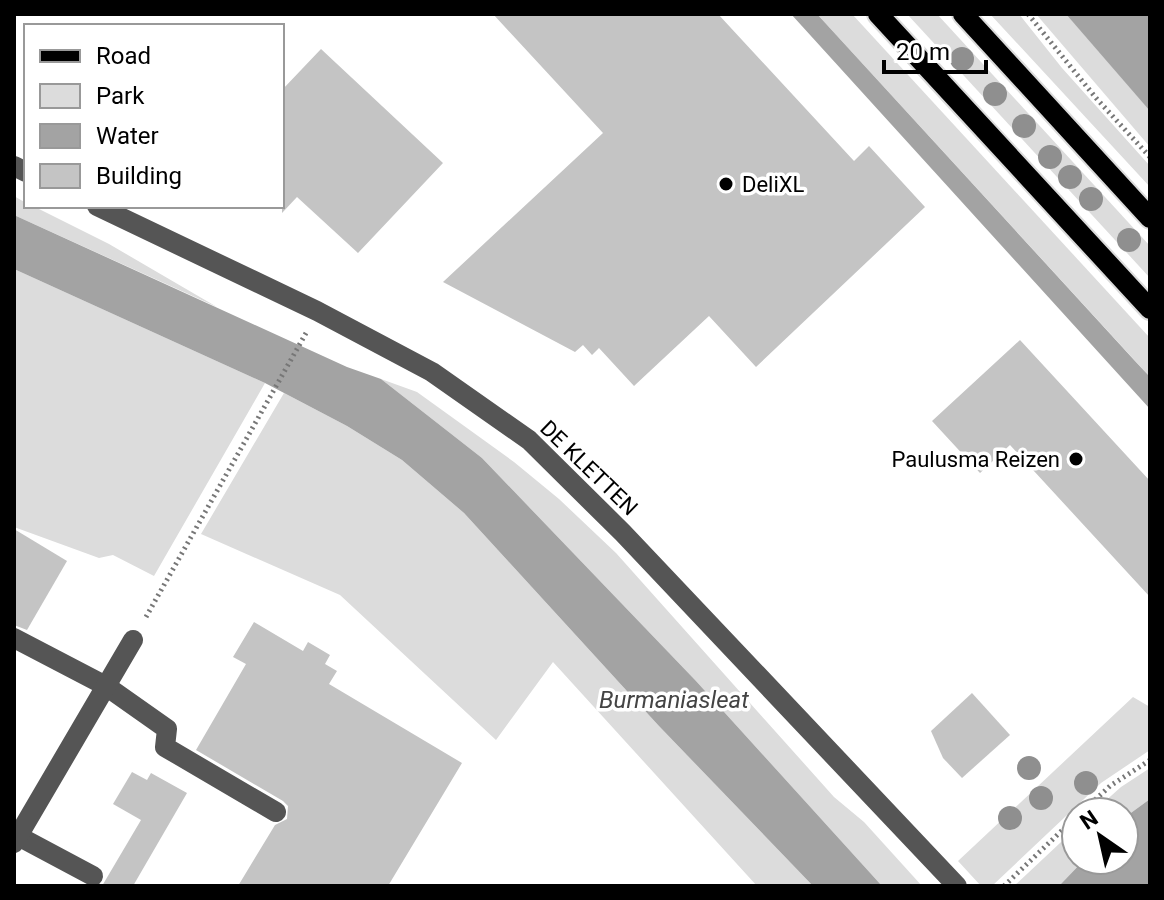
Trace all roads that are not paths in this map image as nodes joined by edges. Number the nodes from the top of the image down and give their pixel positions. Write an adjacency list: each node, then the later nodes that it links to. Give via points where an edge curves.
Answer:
1 (878, 14): 5 (main road)
2 (963, 14): 4 (main road)
3 (101, 208): 12 (street, DE KLETTEN, via 432,372 529,440)
4 (1150, 218)
5 (1150, 309)
6 (14, 638): 8 (street)
7 (133, 640): 8 (street)
8 (106, 686): 9 (street, via 167,729 165,747); 10 (street)
9 (276, 812)
10 (18, 827): 11 (street)
11 (93, 876)
12 (957, 886)

